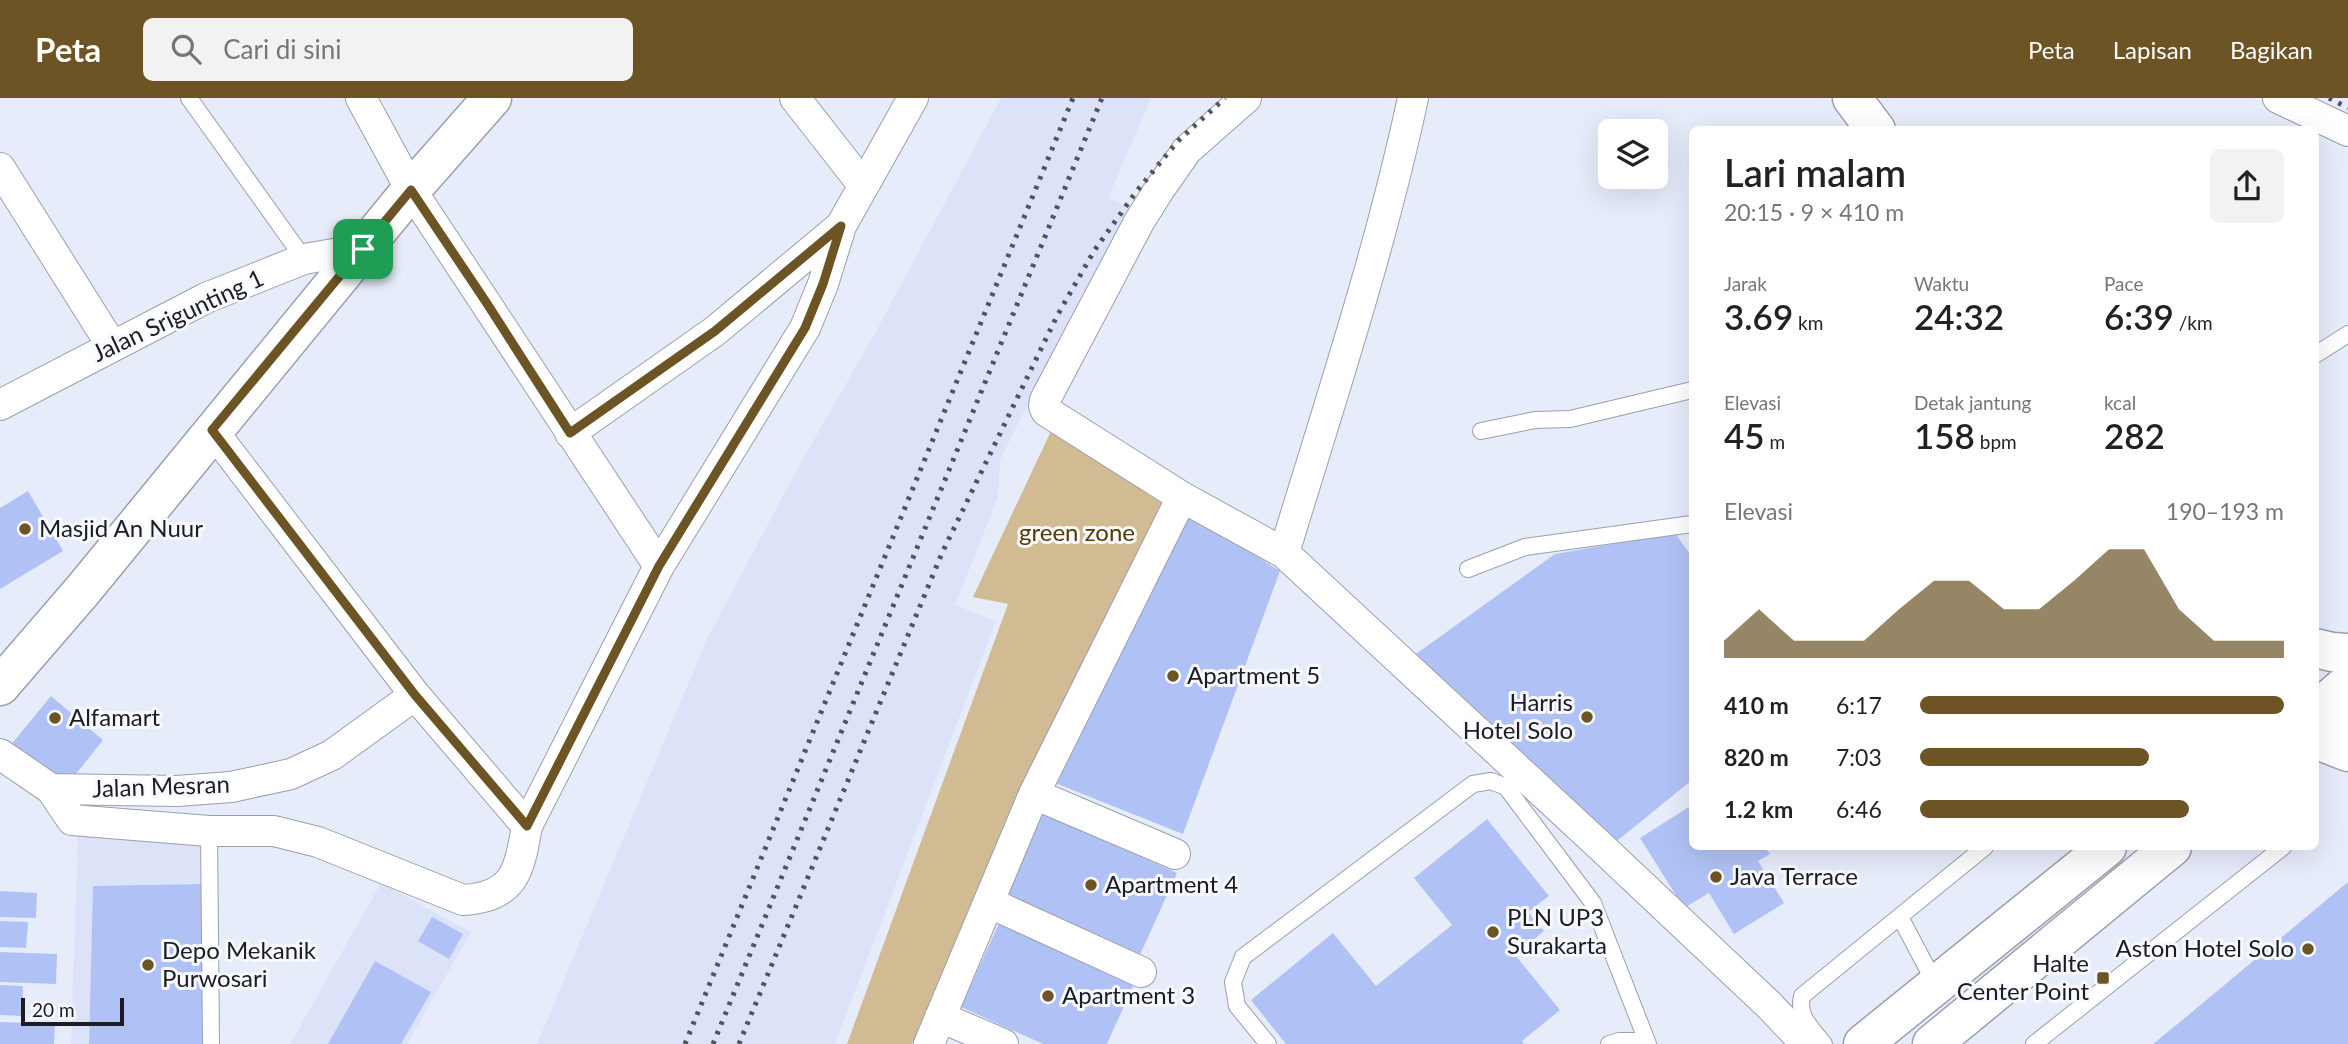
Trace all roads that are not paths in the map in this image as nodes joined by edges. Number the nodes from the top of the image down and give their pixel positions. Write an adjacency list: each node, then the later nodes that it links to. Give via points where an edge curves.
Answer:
1 (189, 98): 17 (lane)
2 (361, 98): 14 (street)
3 (492, 98): 14 (main road)
4 (795, 98): 13 (street)
5 (913, 98): 13 (street)
6 (1245, 98): 26 (street, via 1187,150 1158,190 1044,406)
7 (1413, 98): 28 (street, via 1368,276)
8 (1852, 98): 10 (main road)
9 (2278, 98): 11 (street)
10 (1873, 126)
11 (2348, 131)
12 (0, 168): 19 (street)
13 (863, 186): 15 (street)
14 (411, 190): 16 (main road); 25 (street)
15 (841, 226): 25 (street, via 715,331); 29 (street, via 805,328)
16 (363, 249): 17 (street, Jalan Srigunting 1); 23 (main road)
17 (304, 259): 19 (street, Jalan Srigunting 1, via 206,298)
18 (2348, 334): 20 (lane)
19 (111, 346): 22 (street, Jalan Srigunting 1)
20 (2319, 352)
21 (1689, 391): 24 (lane, via 1570,419 1535,420)
22 (0, 405)
23 (212, 430): 33 (main road, via 83,590); 34 (street)
24 (1481, 431)
25 (570, 433): 29 (street)
26 (1182, 497): 28 (street); 40 (street)
27 (1689, 524): 30 (lane, via 1525,547)
28 (1284, 553): 59 (street)
29 (659, 566): 41 (street)
30 (1468, 569)
31 (2319, 650): 32 (main road)
32 (2348, 653)
33 (1, 681)
34 (415, 695): 39 (street, Jalan Mesran, via 332,755 291,774 177,791); 41 (street)
35 (2322, 707): 36 (street); 37 (main road)
36 (2348, 732)
37 (2348, 752)
38 (0, 754): 39 (street)
39 (51, 789): 42 (street, via 72,820)
40 (1034, 794): 47 (street); 48 (street)
41 (527, 826): 42 (street, via 519,865 502,890 483,899 463,900 318,842 274,831)
42 (209, 831): 54 (lane)
43 (1981, 850): 49 (lane)
44 (2103, 850): 51 (main road)
45 (2168, 850): 62 (main road)
46 (2279, 850): 63 (lane)
47 (1175, 854)
48 (990, 903): 50 (street); 52 (street)
49 (1900, 917): 51 (lane); 60 (lane, via 1802,996 1804,1017)
50 (1141, 972)
51 (1936, 985): 61 (main road)
52 (940, 1017): 55 (street); 56 (street)
53 (1647, 1043): 57 (lane, via 1593,903 1506,787 1491,781 1473,785 1244,957 1233,982 1237,1006); 58 (lane)
54 (211, 1044)
55 (929, 1044)
56 (1003, 1044)
57 (1268, 1044)
58 (1609, 1044)
59 (1806, 1044)
60 (1824, 1044)
61 (1863, 1044)
62 (1932, 1044)
63 (2034, 1044)

